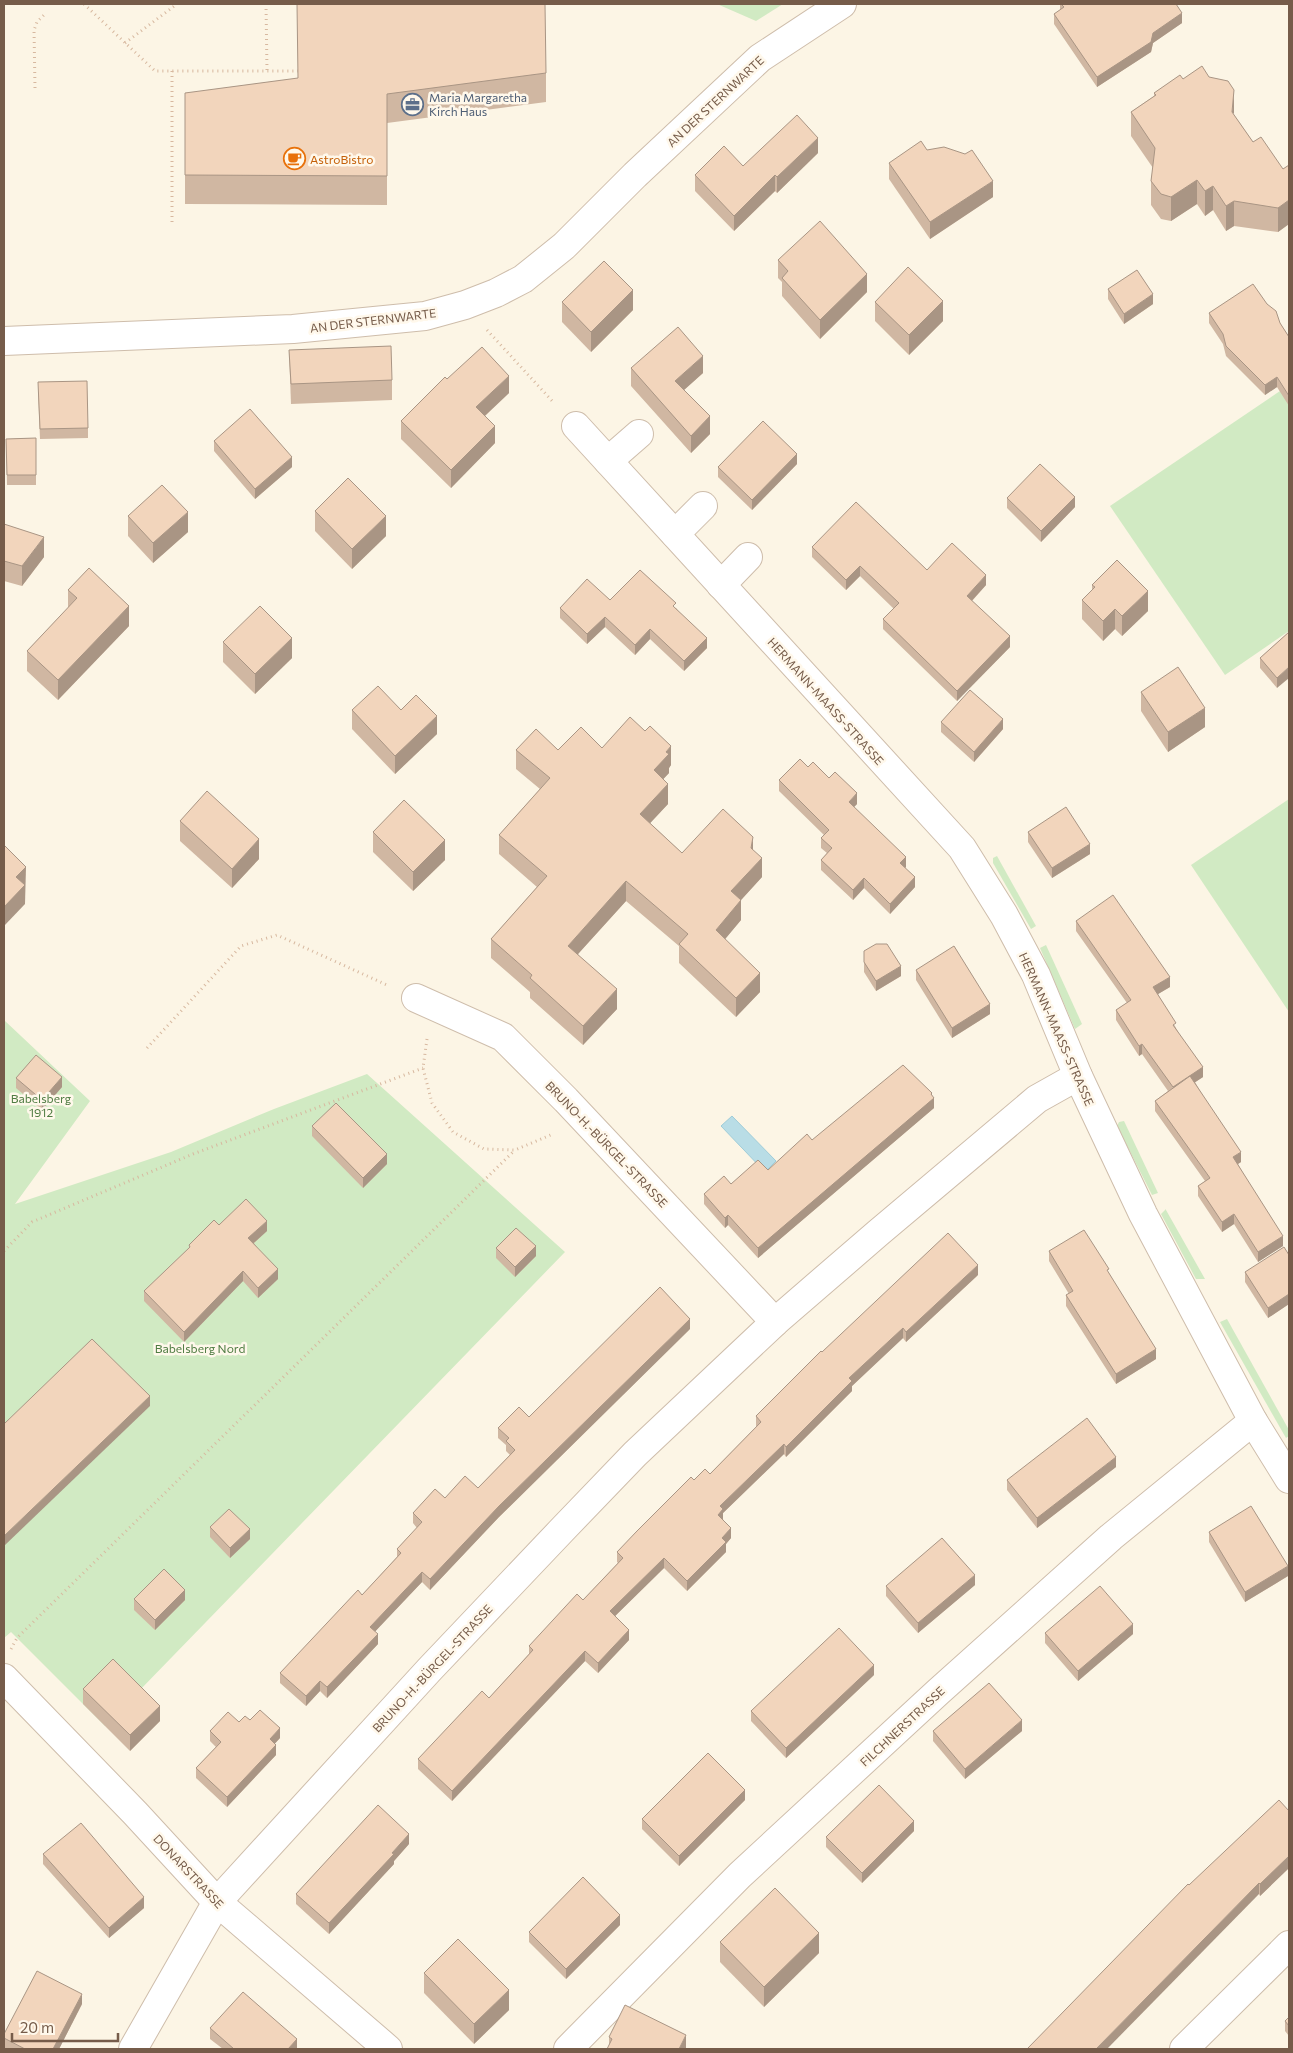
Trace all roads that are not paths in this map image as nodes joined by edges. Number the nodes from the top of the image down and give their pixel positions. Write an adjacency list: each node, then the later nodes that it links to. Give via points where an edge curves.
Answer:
1 (842, 4): 2 (street, AN DER STERNWARTE, via 760,58 543,263 523,279 466,306 425,316 293,329)
2 (4, 341)
3 (576, 426): 5 (street, HERMANN-MAASS-STRASSE)
4 (639, 434): 5 (street)
5 (608, 461): 7 (street, HERMANN-MAASS-STRASSE)
6 (703, 506): 7 (street)
7 (675, 534): 9 (street, HERMANN-MAASS-STRASSE)
8 (748, 558): 9 (street)
9 (721, 585): 11 (street, HERMANN-MAASS-STRASSE, via 962,848 1004,915 1036,975)
10 (416, 998): 12 (street, BRUNO-H.-BÜRGEL-STRASSE, via 503,1037)
11 (1078, 1076): 12 (street, BRUNO-H.-BÜRGEL-STRASSE, via 1037,1098); 13 (street, HERMANN-MAASS-STRASSE, via 1142,1214)
12 (775, 1322): 16 (street, BRUNO-H.-BÜRGEL-STRASSE, via 645,1444 578,1513)
13 (1253, 1421): 14 (street, HERMANN-MAASS-STRASSE); 21 (street, FILCHNERSTRASSE, via 1111,1537 924,1706 740,1875)
14 (1289, 1479)
15 (4, 1678): 16 (street, DONARSTRASSE)
16 (217, 1902): 19 (street, BRUNO-H.-BÜRGEL-STRASSE); 20 (street, DONARSTRASSE)
17 (1289, 1945): 18 (street)
18 (1192, 2046)
19 (133, 2049)
20 (388, 2049)
21 (568, 2049)

